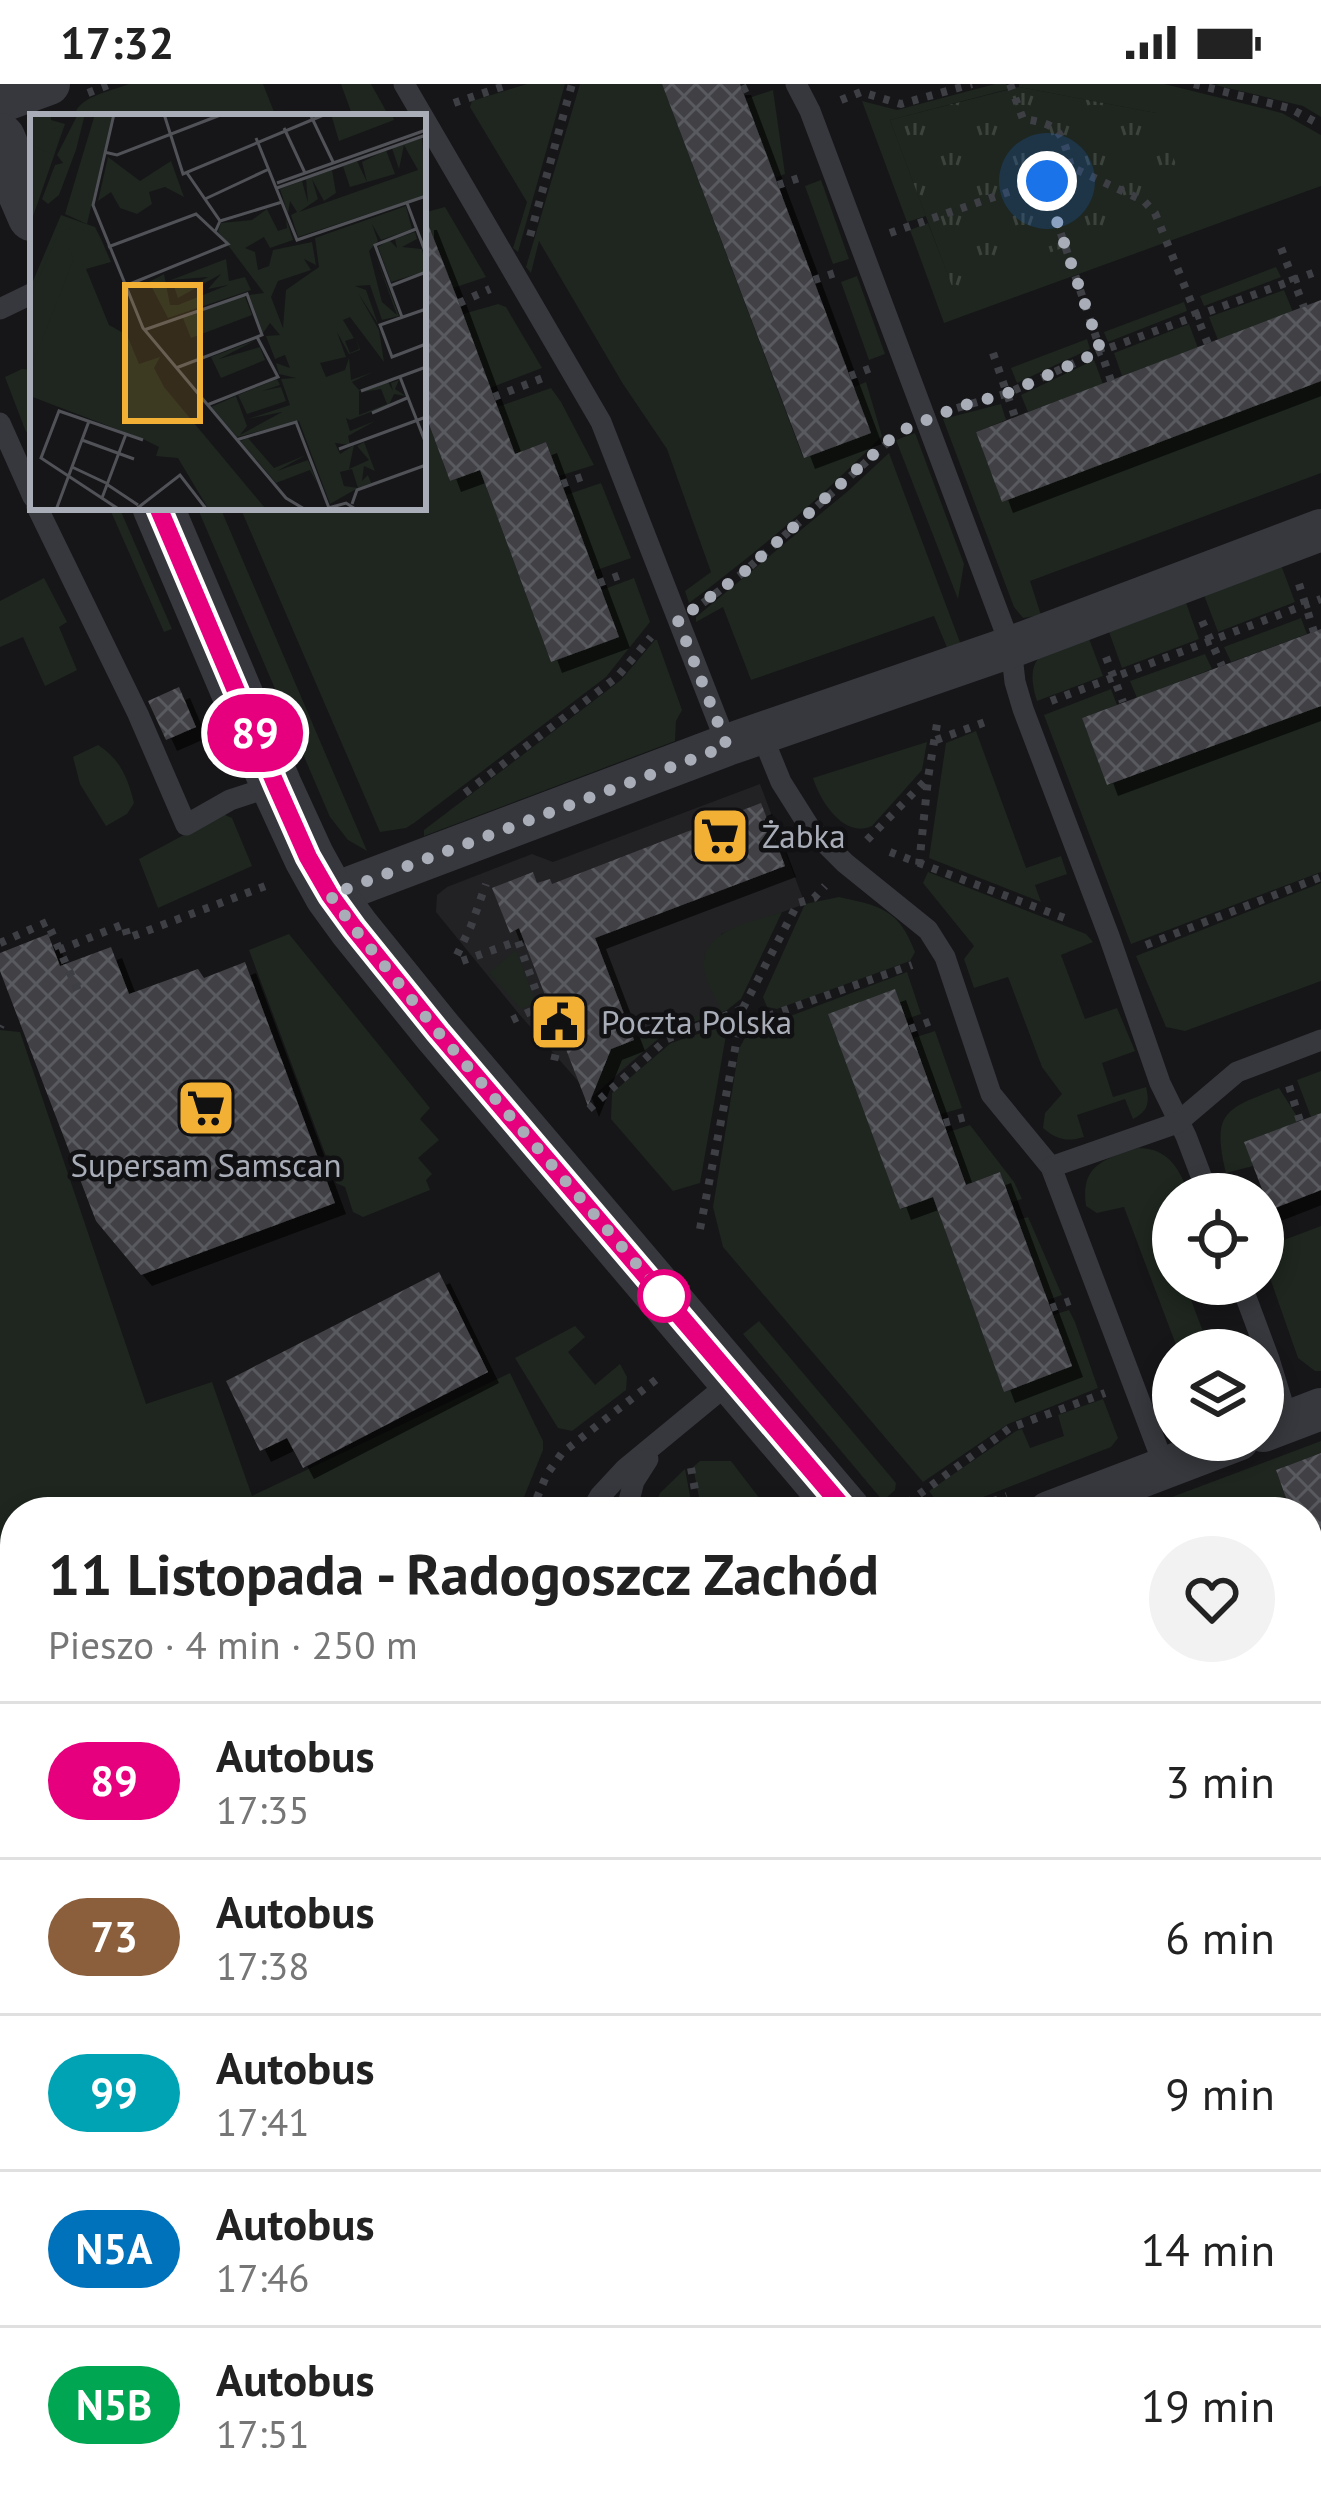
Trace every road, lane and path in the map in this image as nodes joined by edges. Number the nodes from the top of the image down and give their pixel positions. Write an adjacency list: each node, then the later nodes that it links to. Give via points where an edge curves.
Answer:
1 (49, 84): 11 (street)
2 (404, 84): 13 (lane)
3 (510, 84): 14 (path)
4 (572, 84): 24 (path, via 523,260)
5 (755, 84): 10 (path)
6 (796, 84): 12 (lane)
7 (972, 84): 12 (path, via 901,104 860,92)
8 (1010, 84): 18 (path, via 1023,119 1050,123 1063,138)
9 (1196, 84): 16 (path, via 1289,108)
10 (742, 90)
11 (0, 102)
12 (811, 111): 22 (lane)
13 (422, 114)
14 (426, 115)
15 (426, 121): 24 (lane)
16 (1321, 125)
17 (0, 139): 20 (street)
18 (1071, 167): 19 (path, via 1045,169); 30 (path, via 1155,213)
19 (1047, 181): 22 (path, via 872,240); 32 (path)
20 (30, 209)
21 (1281, 248): 25 (path)
22 (867, 260): 41 (lane)
23 (1321, 270): 25 (path)
24 (513, 271): 27 (path); 50 (lane, via 601,422)
25 (1293, 280): 28 (path); 30 (path)
26 (30, 294): 29 (lane)
27 (459, 303)
28 (1304, 307)
29 (0, 309)
30 (1197, 315): 31 (path); 32 (path)
31 (1208, 344)
32 (1101, 351): 37 (path); 38 (path)
33 (993, 353): 38 (path)
34 (864, 371): 36 (path)
35 (550, 375): 39 (path)
36 (850, 376)
37 (1111, 381)
38 (1008, 393): 40 (path); 41 (path)
39 (494, 397)
40 (1015, 417)
41 (926, 420): 50 (path, via 898,432 744,572); 51 (lane)
42 (0, 423): 43 (lane)
43 (30, 490)
44 (39, 510): 56 (lane, via 186,825)
45 (159, 510): 56 (street)
46 (1321, 530): 51 (street)
47 (638, 568): 48 (path)
48 (598, 583)
49 (1321, 599): 53 (path)
50 (677, 618): 54 (lane); 57 (path, via 660,626 617,677)
51 (1011, 646): 53 (lane); 54 (street)
52 (940, 698): 55 (path)
53 (1023, 709): 55 (path); 81 (lane)
54 (744, 739): 58 (lane); 61 (street)
55 (936, 740): 58 (path, via 928,778)
56 (276, 785): 61 (street)
57 (451, 804)
58 (845, 863): 67 (path, via 814,898 798,903); 84 (lane, via 928,931 945,957 991,1094)
59 (488, 878): 66 (path, via 459,958 518,941)
60 (270, 884): 63 (path, via 128,938 124,924)
61 (330, 895): 94 (street)
62 (0, 943): 63 (path, via 47,922)
63 (59, 950): 65 (path)
64 (916, 980): 71 (path, via 912,964)
65 (80, 995)
66 (542, 1006): 70 (path); 75 (path, via 557,1049)
67 (743, 1008): 71 (path); 78 (path, via 667,1039)
68 (926, 1012): 69 (path)
69 (936, 1019): 72 (path); 73 (path)
70 (512, 1020)
71 (740, 1026): 86 (path)
72 (910, 1029)
73 (943, 1038)
74 (1321, 1040): 81 (lane, via 1237,1072)
75 (552, 1069)
76 (1286, 1079): 80 (path)
77 (963, 1096): 79 (path)
78 (590, 1109)
79 (970, 1115): 82 (path); 83 (path)
80 (1300, 1121)
81 (1178, 1123): 84 (lane); 85 (lane)
82 (944, 1124)
83 (984, 1132)
84 (1051, 1167): 99 (lane)
85 (1200, 1173)
86 (700, 1229)
87 (1064, 1282): 88 (path)
88 (1072, 1300): 90 (path); 91 (path)
89 (1249, 1305): 95 (lane)
90 (1051, 1308)
91 (1079, 1319)
92 (662, 1375): 100 (path, via 562,1454)
93 (1099, 1375): 105 (path, via 1106,1393 1010,1428)
94 (735, 1379): 96 (lane); 104 (street)
95 (1291, 1420)
96 (658, 1443): 101 (lane); 102 (lane)
97 (1183, 1461): 99 (street)
98 (691, 1468): 103 (path)
99 (1165, 1468): 106 (street)
100 (537, 1497)
101 (599, 1497)
102 (630, 1497)
103 (696, 1497)
104 (833, 1497)
105 (916, 1497)
106 (1051, 1497)

